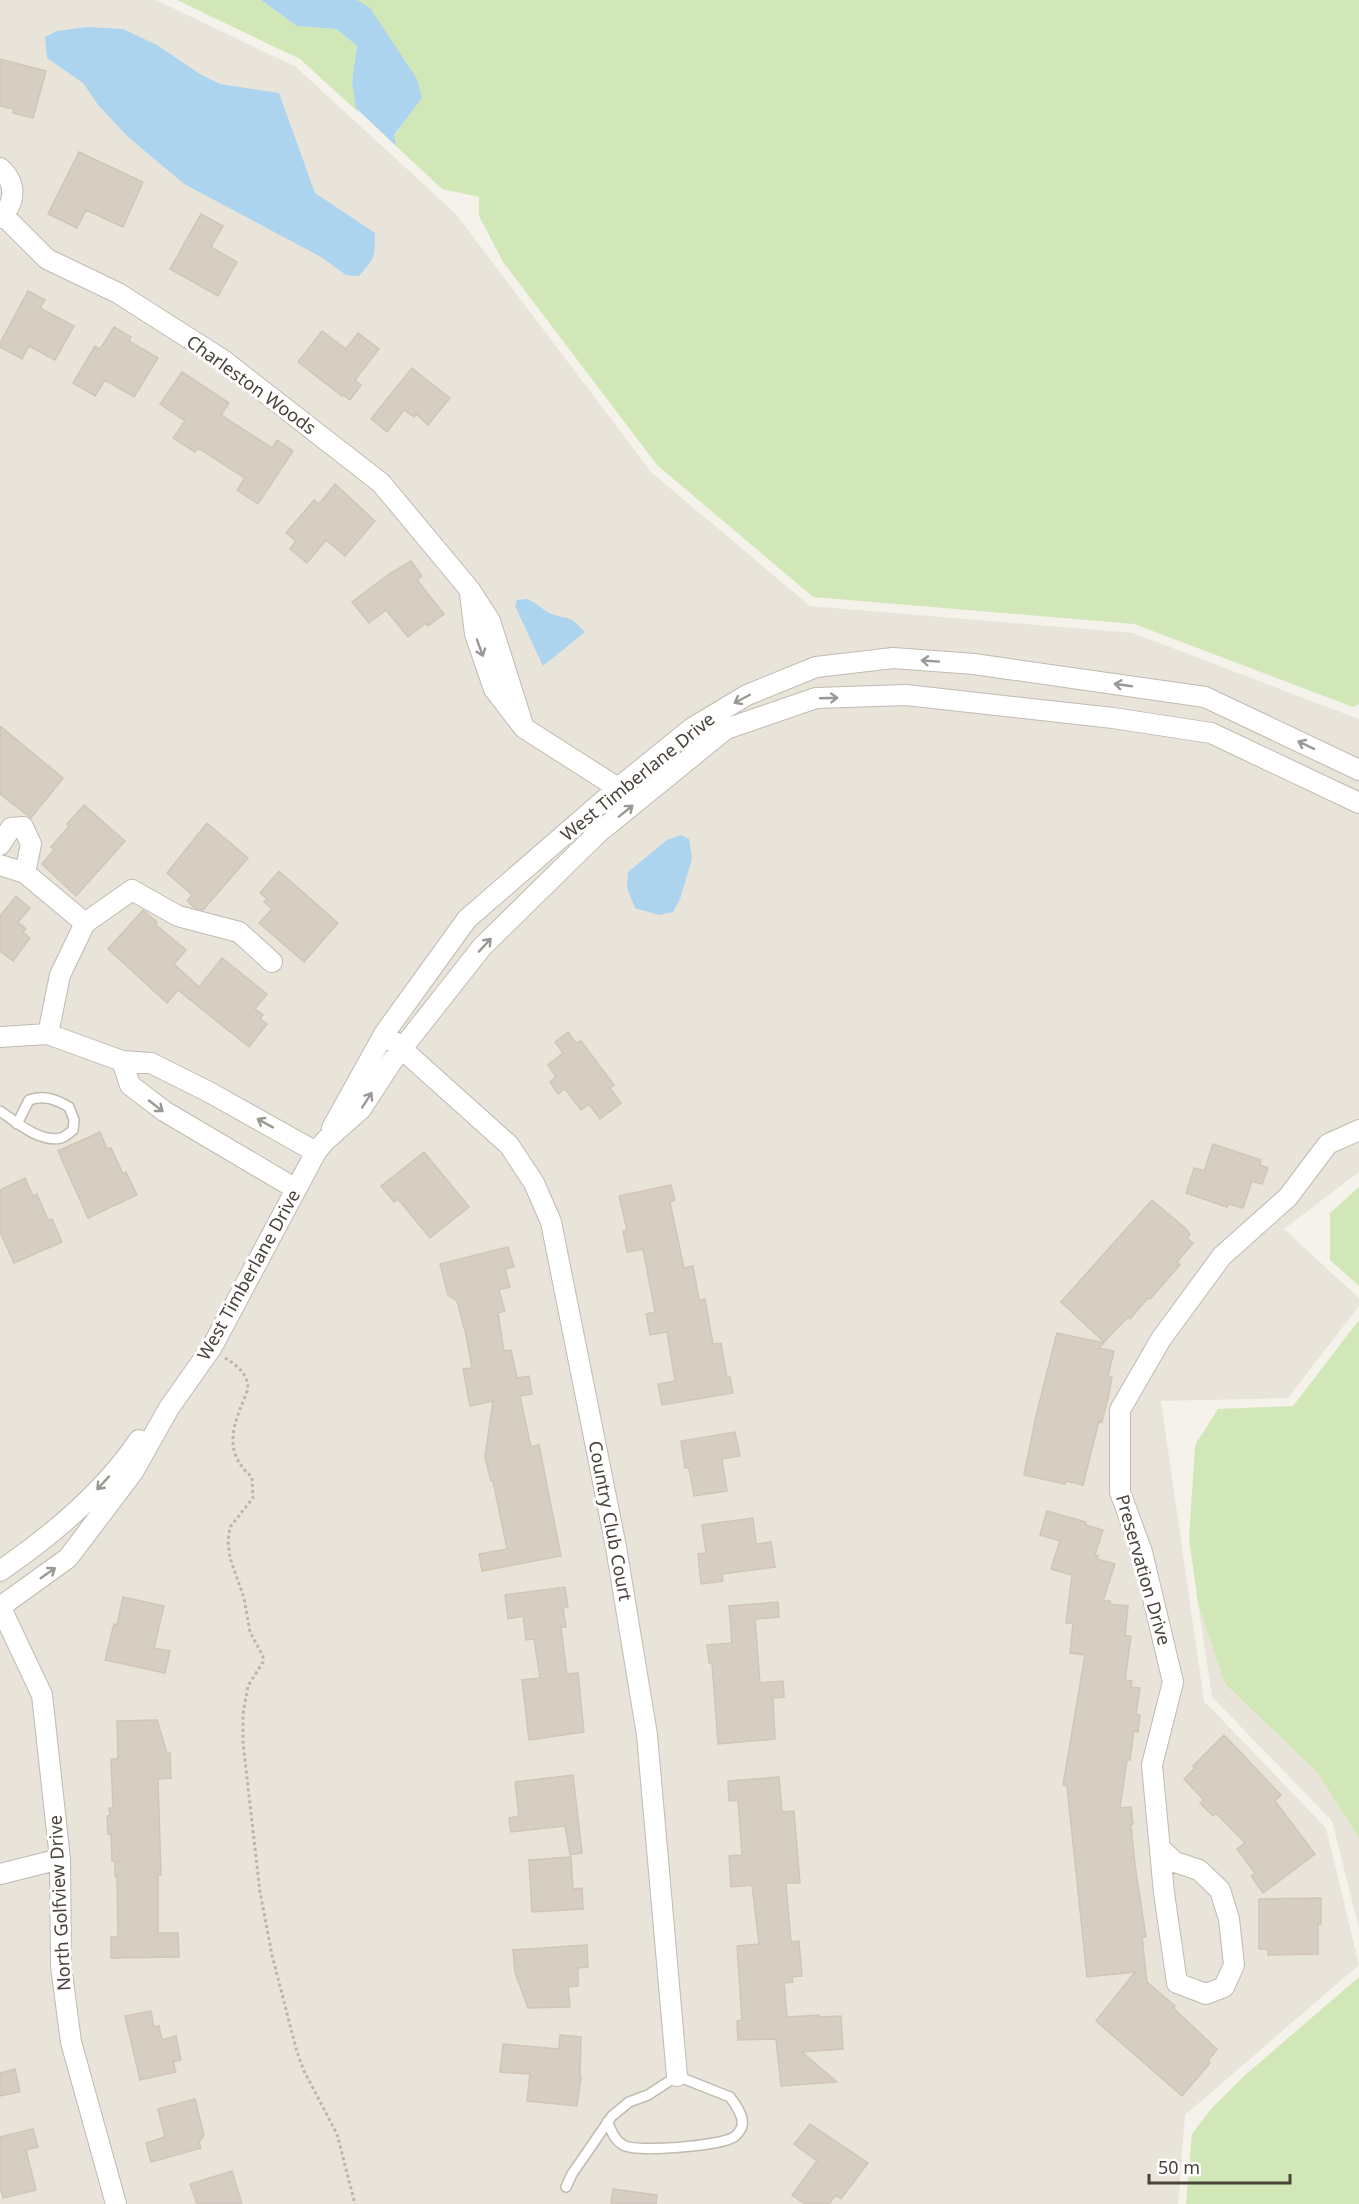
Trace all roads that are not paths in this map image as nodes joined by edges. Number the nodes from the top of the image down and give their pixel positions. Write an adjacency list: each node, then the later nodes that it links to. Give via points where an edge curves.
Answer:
1 (0, 168): 2 (street, via 8,175 13,194)
2 (1, 216): 4 (street, Charleston Woods, via 47,259 118,293 223,360 381,483 470,590 490,621 524,728)
3 (1359, 770): 4 (street, West Timberlane Drive, one-way to 4, via 1205,697 974,664 893,658 816,667 747,695 692,728)
4 (618, 788): 12 (street, West Timberlane Drive, via 467,920)
5 (1359, 803): 14 (street, West Timberlane Drive, one-way to 5, via 482,947 598,833 726,729 816,698 906,695 1210,732)
6 (0, 845): 8 (street, via 11,828 23,827 31,844)
7 (0, 866): 8 (street)
8 (25, 873): 9 (street)
9 (85, 923): 10 (street, via 132,890 178,916 239,932); 11 (street, via 60,975)
10 (272, 962)
11 (48, 1034): 13 (street); 15 (street)
12 (384, 1034): 14 (street, Country Club Court); 19 (street, West Timberlane Drive)
13 (0, 1037)
14 (402, 1049): 19 (street, West Timberlane Drive, one-way to 14, via 361,1109); 27 (street, Country Club Court, via 509,1145 534,1183 551,1222 616,1547 647,1735)
15 (122, 1061): 19 (street, one-way to 15, via 151,1063); 20 (street, one-way to 20, via 130,1085 164,1111)
16 (0, 1111): 17 (lane)
17 (18, 1124): 17 (lane, via 47,1139 62,1138 73,1130 74,1120 69,1107 41,1096 29,1100)
18 (1359, 1130): 24 (street, Preservation Drive, via 1328,1144 1288,1197 1222,1256 1161,1339 1120,1410 1120,1491 1142,1552 1173,1682 1152,1765)
19 (321, 1146): 20 (street, West Timberlane Drive)
20 (296, 1189): 21 (street, West Timberlane Drive, via 210,1350)
21 (169, 1408): 22 (street, West Timberlane Drive, one-way to 22, via 154,1418 130,1453 73,1515); 23 (street, West Timberlane Drive, one-way to 21, via 68,1558 133,1472)
22 (0, 1571)
23 (0, 1606): 25 (street, North Golfview Drive, via 42,1695)
24 (1161, 1849): 24 (street, Preservation Drive, via 1177,1983 1206,1994 1224,1987 1233,1965 1229,1919 1220,1890 1199,1870 1175,1862)
25 (60, 1859): 26 (street); 30 (street, North Golfview Drive, via 62,1966 71,2042)
26 (0, 1874)
27 (676, 2076): 28 (lane, via 629,2103); 28 (lane, via 730,2097 742,2118 742,2127 735,2137 718,2143 633,2149 616,2139)
28 (607, 2122): 29 (lane)
29 (566, 2187)
30 (116, 2204)

